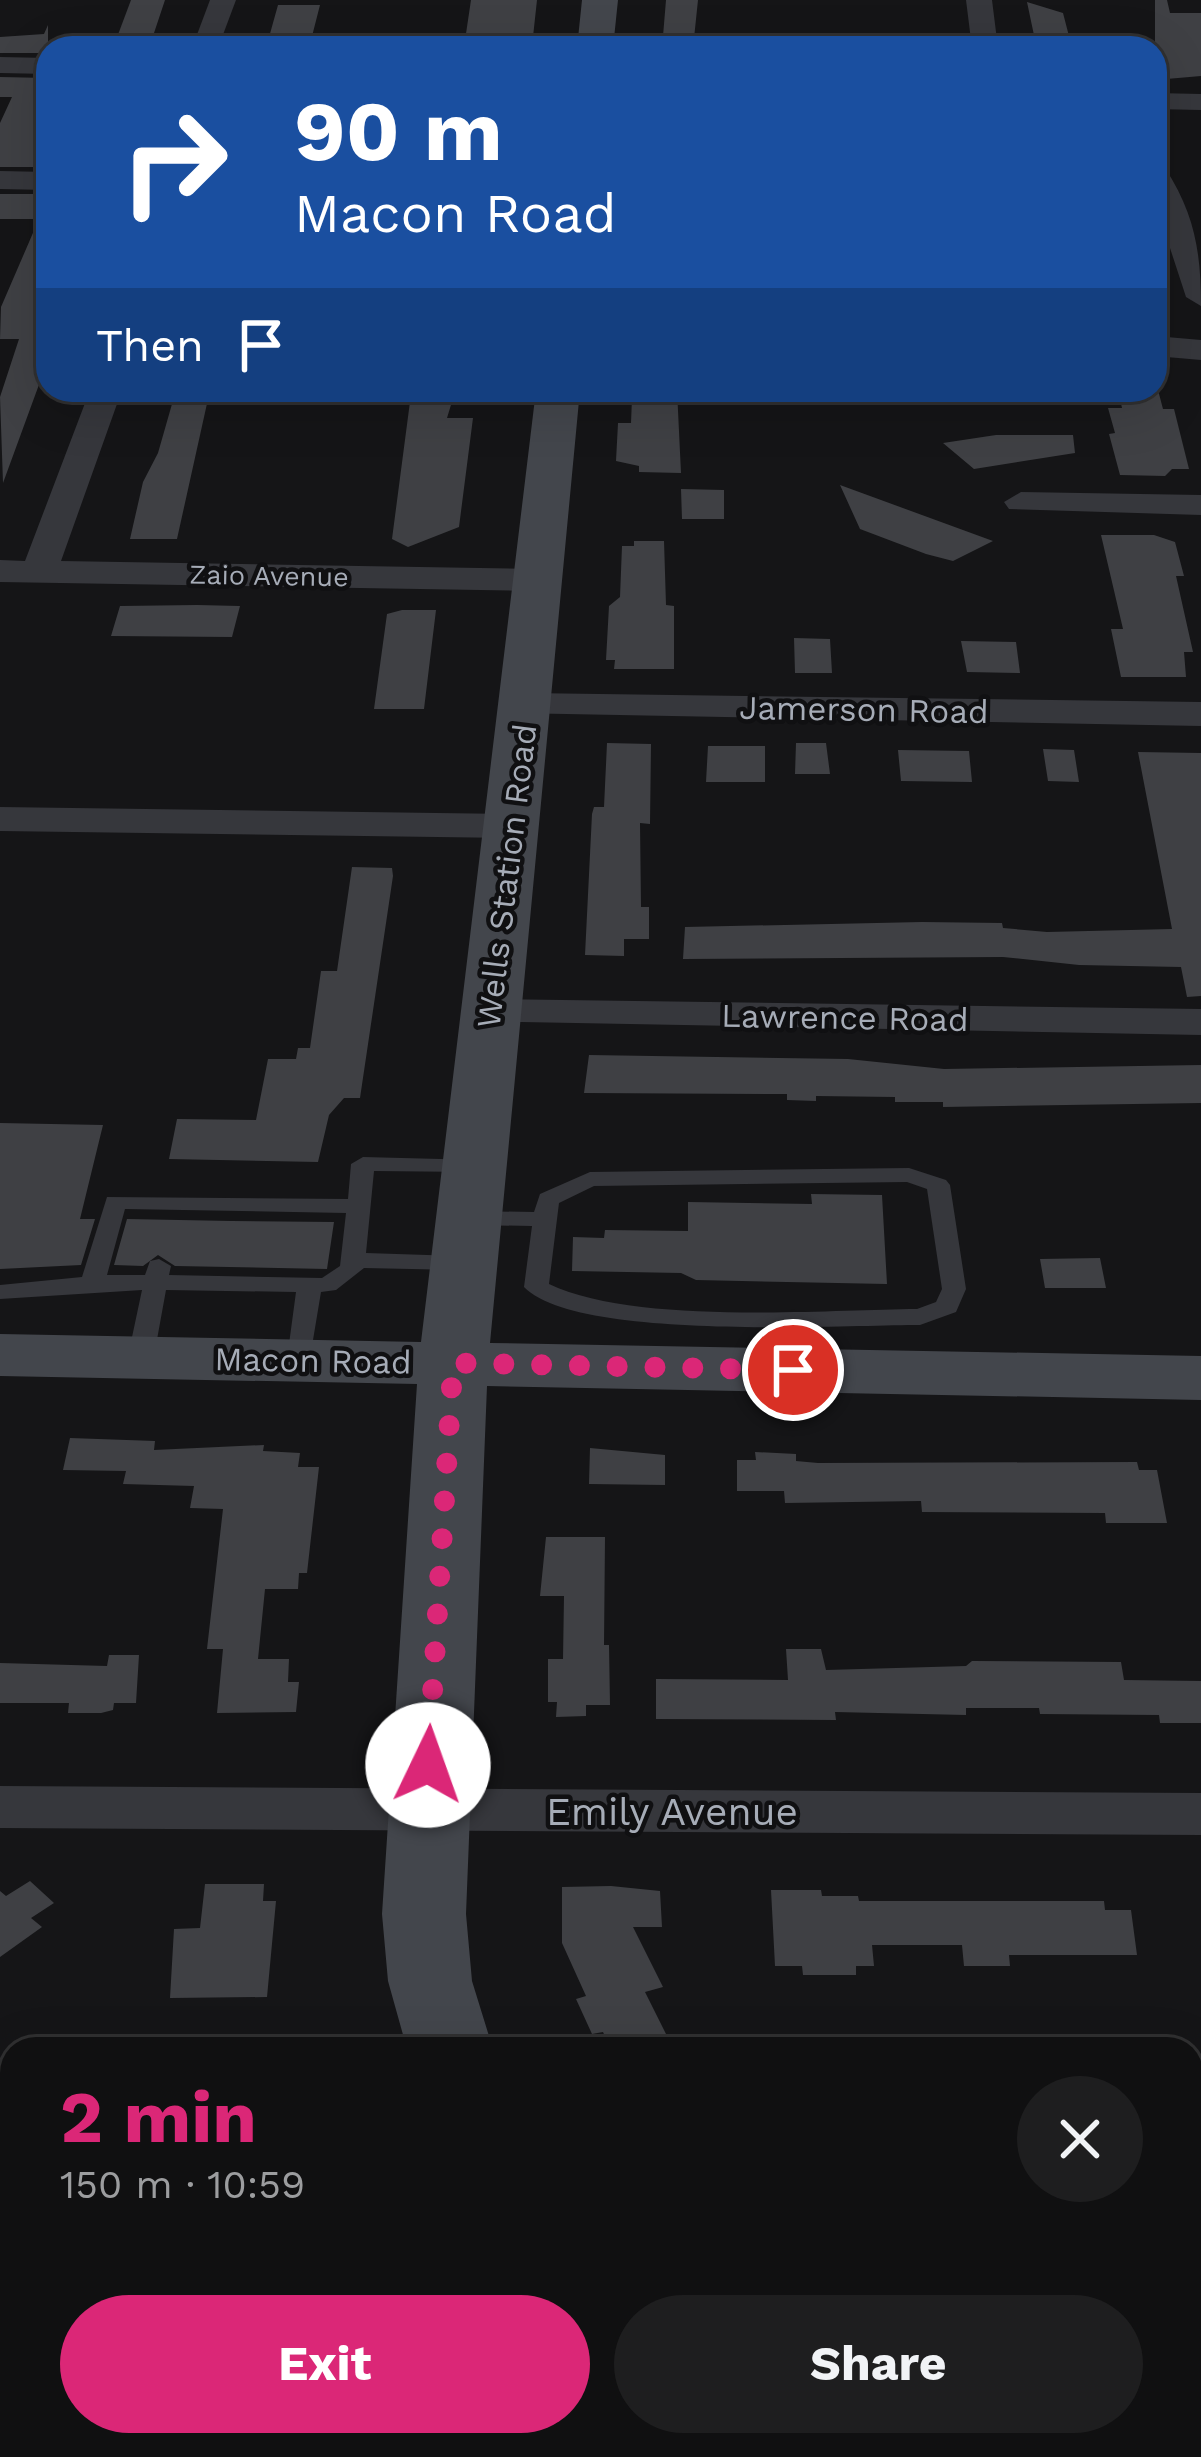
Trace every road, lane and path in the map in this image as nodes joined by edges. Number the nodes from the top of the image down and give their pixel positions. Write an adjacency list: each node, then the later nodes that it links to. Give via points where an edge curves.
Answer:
1 (223, 0): 4 (street)
2 (600, 0): 5 (street)
3 (979, 0): 6 (street)
4 (210, 36)
5 (596, 36)
6 (984, 36)
7 (0, 65): 8 (street)
8 (36, 66)
9 (1167, 101): 10 (street)
10 (1201, 102)
11 (0, 180): 12 (street)
12 (36, 181)
13 (1167, 216): 14 (street)
14 (1201, 297)
15 (1167, 347): 16 (street)
16 (1201, 350)
17 (102, 402): 22 (street)
18 (557, 402): 23 (street, Wells Station Road)
19 (1021, 502): 20 (street)
20 (1201, 505)
21 (0, 571): 22 (street, Zaio Avenue)
22 (39, 572): 23 (street, Zaio Avenue)
23 (538, 580): 24 (street, Wells Station Road)
24 (527, 704): 25 (street, Jamerson Road); 27 (street, Wells Station Road)
25 (1201, 714)
26 (0, 819): 27 (street)
27 (514, 826): 28 (street, Wells Station Road)
28 (490, 1012): 29 (street, Lawrence Road); 31 (street, Wells Station Road)
29 (1201, 1022)
30 (359, 1206): 31 (lane, via 363,1164); 33 (lane); 35 (lane, via 288,1214 115,1202)
31 (468, 1215): 32 (lane); 33 (lane); 41 (street, Wells Station Road)
32 (544, 1219): 32 (lane, via 536,1287 585,1308 920,1317 947,1307 954,1289 938,1185 909,1175 590,1180 548,1199)
33 (353, 1260): 36 (lane, via 341,1279)
34 (158, 1275): 35 (lane); 36 (lane, via 279,1278); 39 (lane)
35 (92, 1284): 37 (lane)
36 (309, 1288): 40 (lane)
37 (0, 1292)
38 (0, 1354): 39 (street, Macon Road)
39 (141, 1356): 40 (street, Macon Road)
40 (300, 1359): 41 (street, Macon Road)
41 (453, 1363): 42 (street, Macon Road); 44 (street, Wells Station Road)
42 (1201, 1378)
43 (0, 1808): 44 (street, Emily Avenue)
44 (425, 1810): 45 (street, Emily Avenue); 46 (street, Wells Station Road, via 430,1982)
45 (1201, 1814)
46 (446, 2037)

